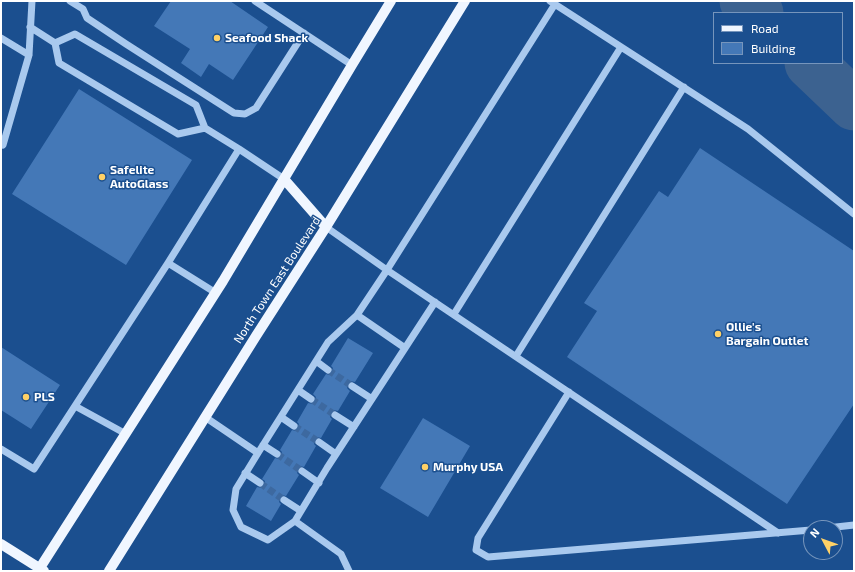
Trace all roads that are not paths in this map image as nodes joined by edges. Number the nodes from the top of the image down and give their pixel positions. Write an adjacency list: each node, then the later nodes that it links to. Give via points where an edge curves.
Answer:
1 (32, 1): 9 (lane)
2 (70, 1): 8 (lane)
3 (87, 1): 8 (lane)
4 (255, 1): 10 (lane)
5 (391, 1): 15 (main road)
6 (465, 1): 22 (main road, North Town East Boulevard)
7 (552, 3): 13 (lane); 24 (lane)
8 (83, 9): 10 (lane, via 87,18 234,113 245,114 256,108)
9 (30, 27): 12 (lane); 14 (lane)
10 (304, 33): 15 (lane)
11 (1, 38): 14 (lane)
12 (55, 43): 17 (lane, via 59,62 178,134); 17 (lane, via 75,34 196,105)
13 (621, 47): 16 (lane); 27 (lane)
14 (29, 55): 18 (lane)
15 (352, 65): 20 (main road)
16 (684, 87): 21 (lane, via 748,129); 30 (lane)
17 (205, 128): 19 (lane)
18 (2, 146)
19 (239, 149): 20 (lane); 23 (lane)
20 (284, 179): 22 (main road); 25 (main road)
21 (854, 214)
22 (326, 227): 24 (lane); 40 (main road, North Town East Boulevard)
23 (168, 263): 25 (lane); 38 (lane)
24 (387, 270): 26 (lane); 28 (lane)
25 (216, 293): 44 (main road)
26 (435, 302): 27 (lane); 29 (lane)
27 (454, 314): 30 (lane)
28 (357, 315): 29 (lane); 31 (lane, via 328,342)
29 (405, 348): 37 (lane)
30 (516, 356): 35 (lane)
31 (316, 361): 32 (lane); 34 (lane)
32 (328, 370)
33 (352, 386): 37 (lane)
34 (298, 390): 36 (lane); 41 (lane)
35 (569, 392): 61 (lane); 61 (lane, via 478,538 476,550 488,557)
36 (311, 399)
37 (372, 399): 43 (lane)
38 (75, 406): 44 (lane); 47 (lane, via 34,469)
39 (335, 415): 43 (lane)
40 (205, 417): 48 (lane); 64 (main road, North Town East Boulevard)
41 (281, 417): 42 (lane); 46 (lane)
42 (294, 426)
43 (354, 427): 50 (lane)
44 (126, 434): 63 (main road)
45 (319, 442): 50 (lane)
46 (263, 445): 48 (lane); 49 (lane)
47 (1, 449)
48 (258, 453): 52 (lane)
49 (277, 454)
50 (336, 454): 54 (lane)
51 (302, 471): 54 (lane)
52 (246, 473): 53 (lane); 57 (lane, via 236,489 232,510 241,527 268,540)
53 (260, 483)
54 (318, 483): 56 (lane)
55 (284, 500): 56 (lane)
56 (301, 511): 57 (lane)
57 (295, 521): 65 (lane, via 341,554)
58 (854, 525): 59 (lane)
59 (843, 526)
60 (803, 531): 61 (lane)
61 (778, 533)
62 (1, 544): 63 (main road)
63 (40, 570)
64 (109, 571)
65 (349, 571)

